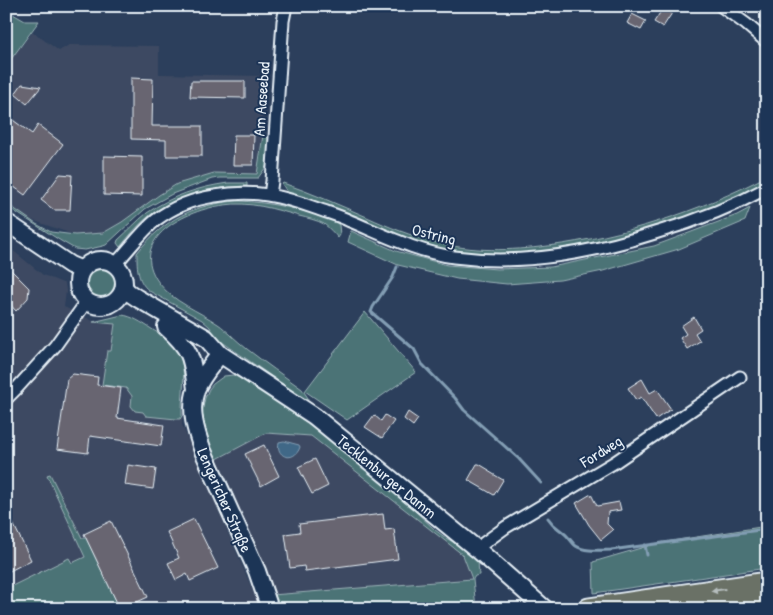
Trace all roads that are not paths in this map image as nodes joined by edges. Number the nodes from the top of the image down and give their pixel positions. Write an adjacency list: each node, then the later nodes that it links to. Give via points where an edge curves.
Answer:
1 (286, 6): 5 (street, Am Aaseebad)
2 (721, 6): 3 (street)
3 (767, 42)
4 (767, 188): 5 (street, Ostring, via 693,222 628,242 569,254 509,260 452,257 425,250 295,201)
5 (270, 195): 7 (street, Ostring, via 227,194 192,201 176,208 144,231)
6 (6, 222): 8 (main road)
7 (115, 264): 8 (main road, via 94,261); 9 (main road, via 123,274)
8 (82, 270): 10 (main road, via 78,284)
9 (124, 287): 11 (main road); 13 (main road, Tecklenburger Damm, via 206,338)
10 (87, 301): 11 (main road, via 101,306); 16 (street, via 55,346)
11 (114, 302): 12 (main road, Tecklenburger Damm, via 131,306)
12 (166, 327): 13 (main road, Tecklenburger Damm, via 200,347); 15 (main road, Lengericher Straße, via 188,350)
13 (220, 354): 15 (main road, Lengericher Straße); 17 (main road, Tecklenburger Damm, via 314,416)
14 (740, 377): 17 (street, Fordweg, via 615,462 506,527)
15 (196, 389): 20 (main road, Lengericher Straße, via 193,411 197,436 257,571)
16 (6, 399)
17 (478, 550): 21 (main road, Tecklenburger Damm)
18 (767, 583): 22 (highway, one-way to 22)
19 (767, 601): 23 (highway)
20 (270, 609)
21 (545, 609)
22 (589, 609)
23 (713, 609)

